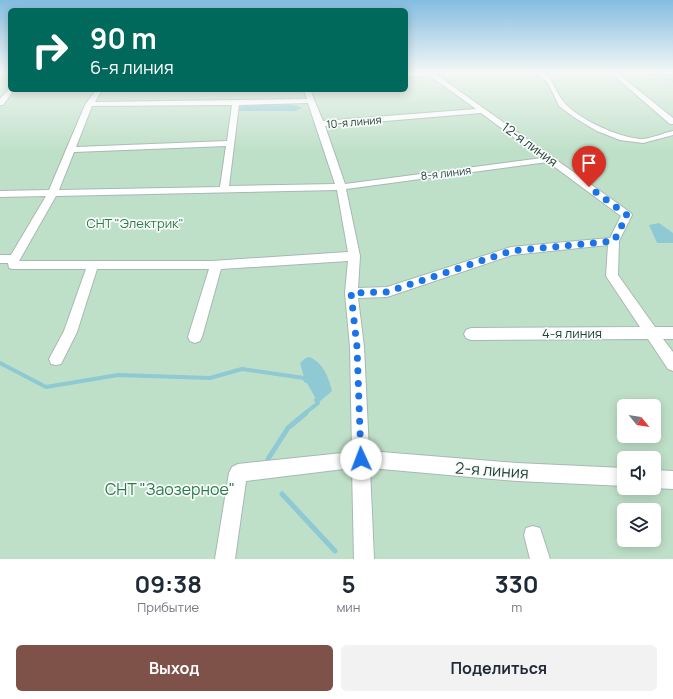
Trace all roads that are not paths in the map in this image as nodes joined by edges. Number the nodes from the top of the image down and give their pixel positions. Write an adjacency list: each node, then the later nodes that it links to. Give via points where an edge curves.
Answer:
1 (93, 99): 8 (street)
2 (311, 99): 6 (street)
3 (466, 99): 9 (street, 12-я линия)
4 (559, 99): 12 (street, via 594,126 621,137 644,141)
5 (645, 99): 10 (street)
6 (312, 102): 7 (street); 11 (street)
7 (236, 103): 8 (street); 13 (street)
8 (90, 104): 14 (street)
9 (483, 111): 11 (street, 10-я линия); 15 (street, 12-я линия)
10 (673, 122)
11 (320, 124): 16 (street)
12 (673, 133)
13 (231, 143): 14 (street); 17 (street)
14 (71, 150): 18 (street)
15 (551, 159): 16 (street, 8-я линия); 20 (street, 12-я линия, via 627,215)
16 (341, 186): 17 (street, 8-я линия); 21 (street)
17 (224, 190): 18 (street, 8-я линия)
18 (53, 192): 19 (street, 8-я линия); 23 (street)
19 (0, 194)
20 (614, 241): 26 (street, via 511,251 387,292); 27 (street, 12-я линия, via 612,276)
21 (354, 256): 24 (street); 26 (street)
22 (0, 259): 23 (street)
23 (14, 259): 25 (street, via 13,265)
24 (216, 264): 25 (street); 30 (street)
25 (93, 265): 31 (street, via 70,332)
26 (351, 293): 33 (street, via 357,347)
27 (652, 333): 28 (street, 4-я линия); 29 (street, 4-я линия); 32 (street, 12-я линия)
28 (673, 333)
29 (471, 334)
30 (195, 337)
31 (56, 359)
32 (673, 364)
33 (361, 459): 34 (street, 2-я линия); 38 (street, 2-я линия, via 238,473); 39 (street)
34 (617, 478)
35 (661, 479): 36 (street)
36 (673, 480)
37 (533, 535): 40 (street)
38 (225, 559)
39 (364, 559)
40 (540, 559)

